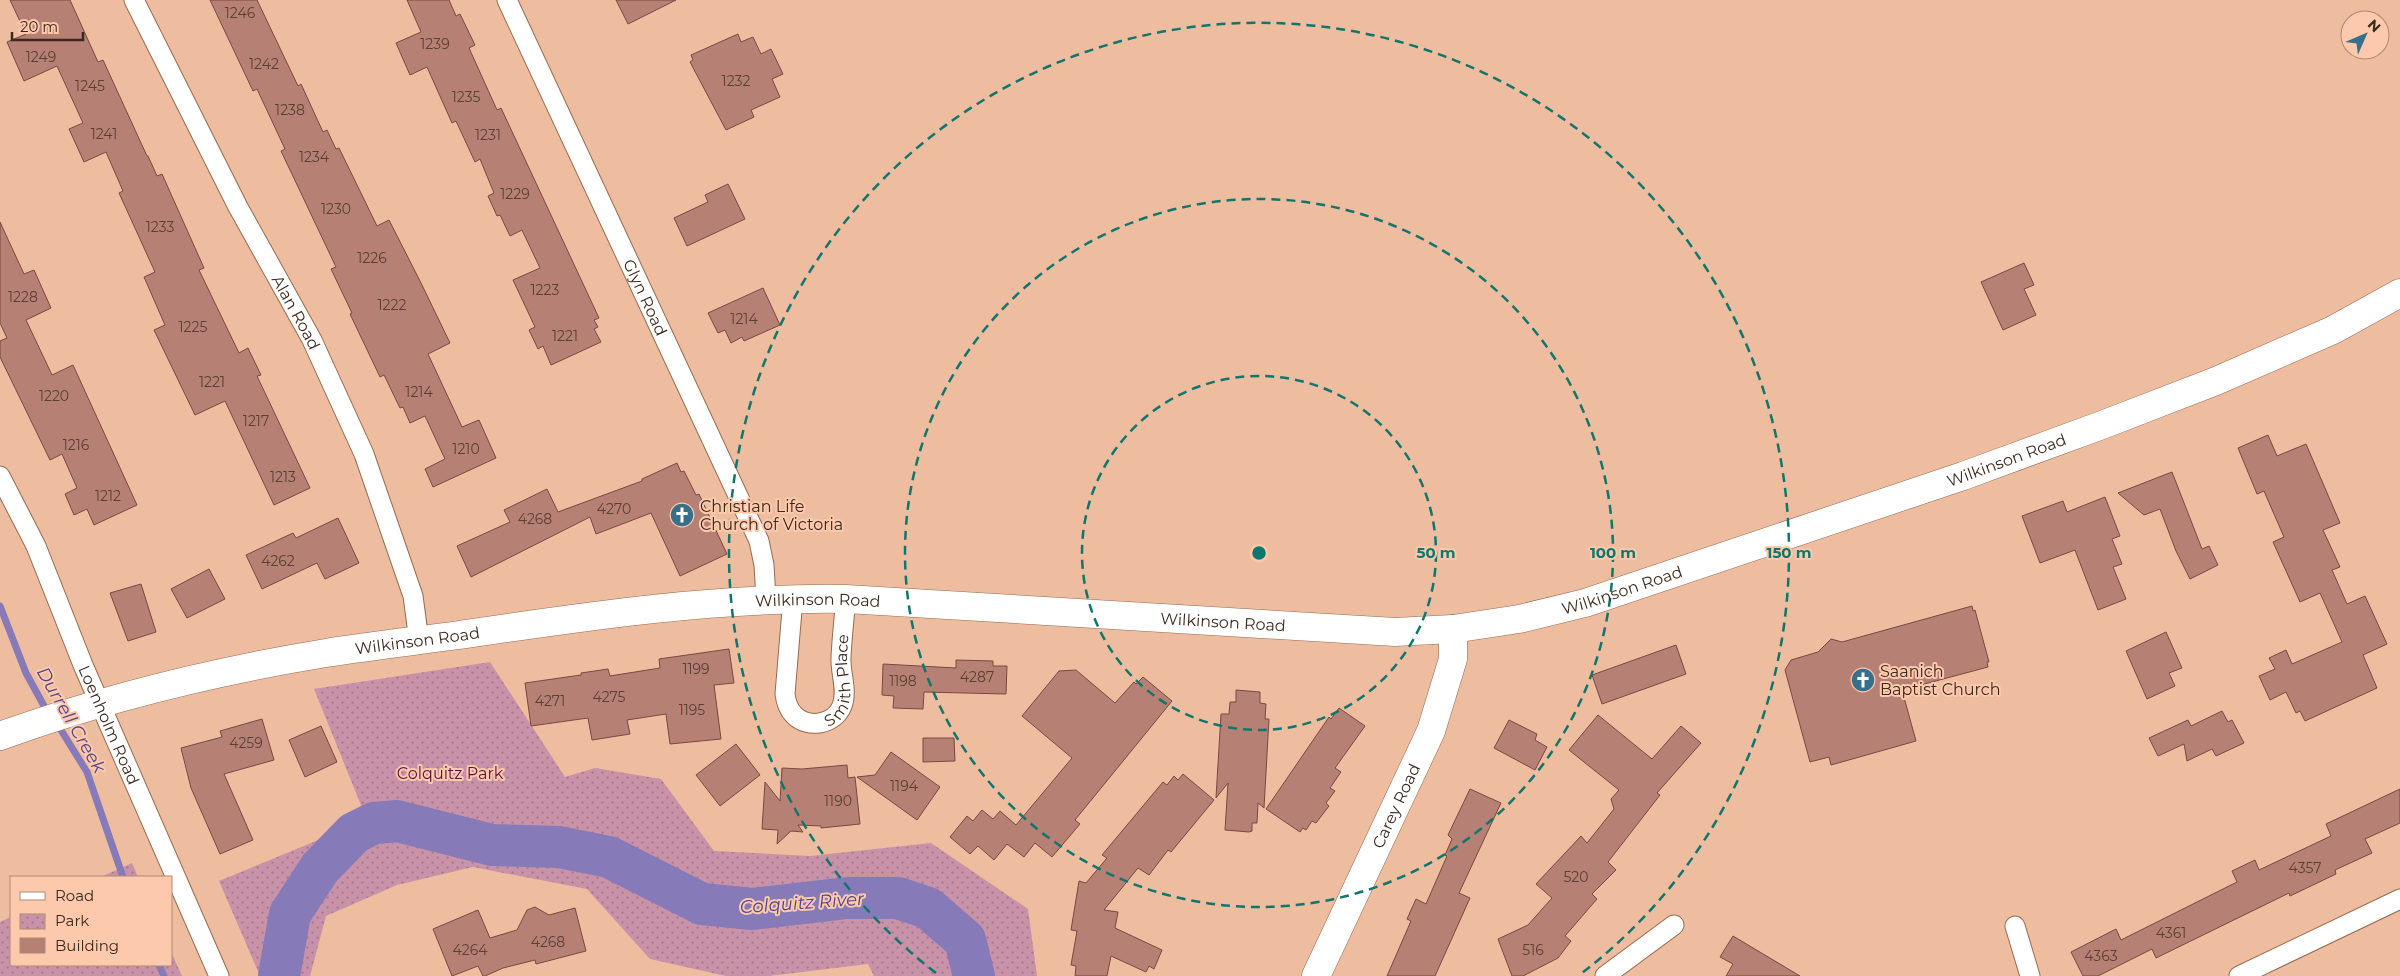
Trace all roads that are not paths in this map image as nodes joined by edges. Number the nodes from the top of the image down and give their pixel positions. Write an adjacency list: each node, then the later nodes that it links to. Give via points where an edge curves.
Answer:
1 (134, 0): 9 (street, Alan Road, via 234,199 312,340 353,428 414,596)
2 (507, 0): 6 (street, Glyn Road, via 759,541)
3 (2400, 293): 8 (main road, Wilkinson Road, via 2333,330 2216,381 1963,476 1585,603 1519,619)
4 (0, 476): 10 (street, Loenholm Road, via 36,546)
5 (793, 598): 6 (main road, Wilkinson Road); 7 (main road, Wilkinson Road); 7 (street, Smith Place, via 785,694 793,714 814,724 825,722 842,708 845,696 841,658)
6 (766, 599): 9 (main road, Wilkinson Road, via 686,604)
7 (846, 599): 8 (main road, Wilkinson Road, via 1281,627 1395,632)
8 (1453, 629): 16 (main road, Carey Road, via 1453,659 1431,731)
9 (419, 640): 10 (main road, Wilkinson Road, via 233,670)
10 (100, 704): 11 (main road, Wilkinson Road, via 51,717); 15 (street, Loenholm Road)
11 (0, 736)
12 (2400, 899): 19 (street)
13 (1674, 925): 17 (street)
14 (2015, 926): 18 (street)
15 (219, 976)
16 (1316, 976)
17 (1605, 976)
18 (2030, 976)
19 (2239, 976)

